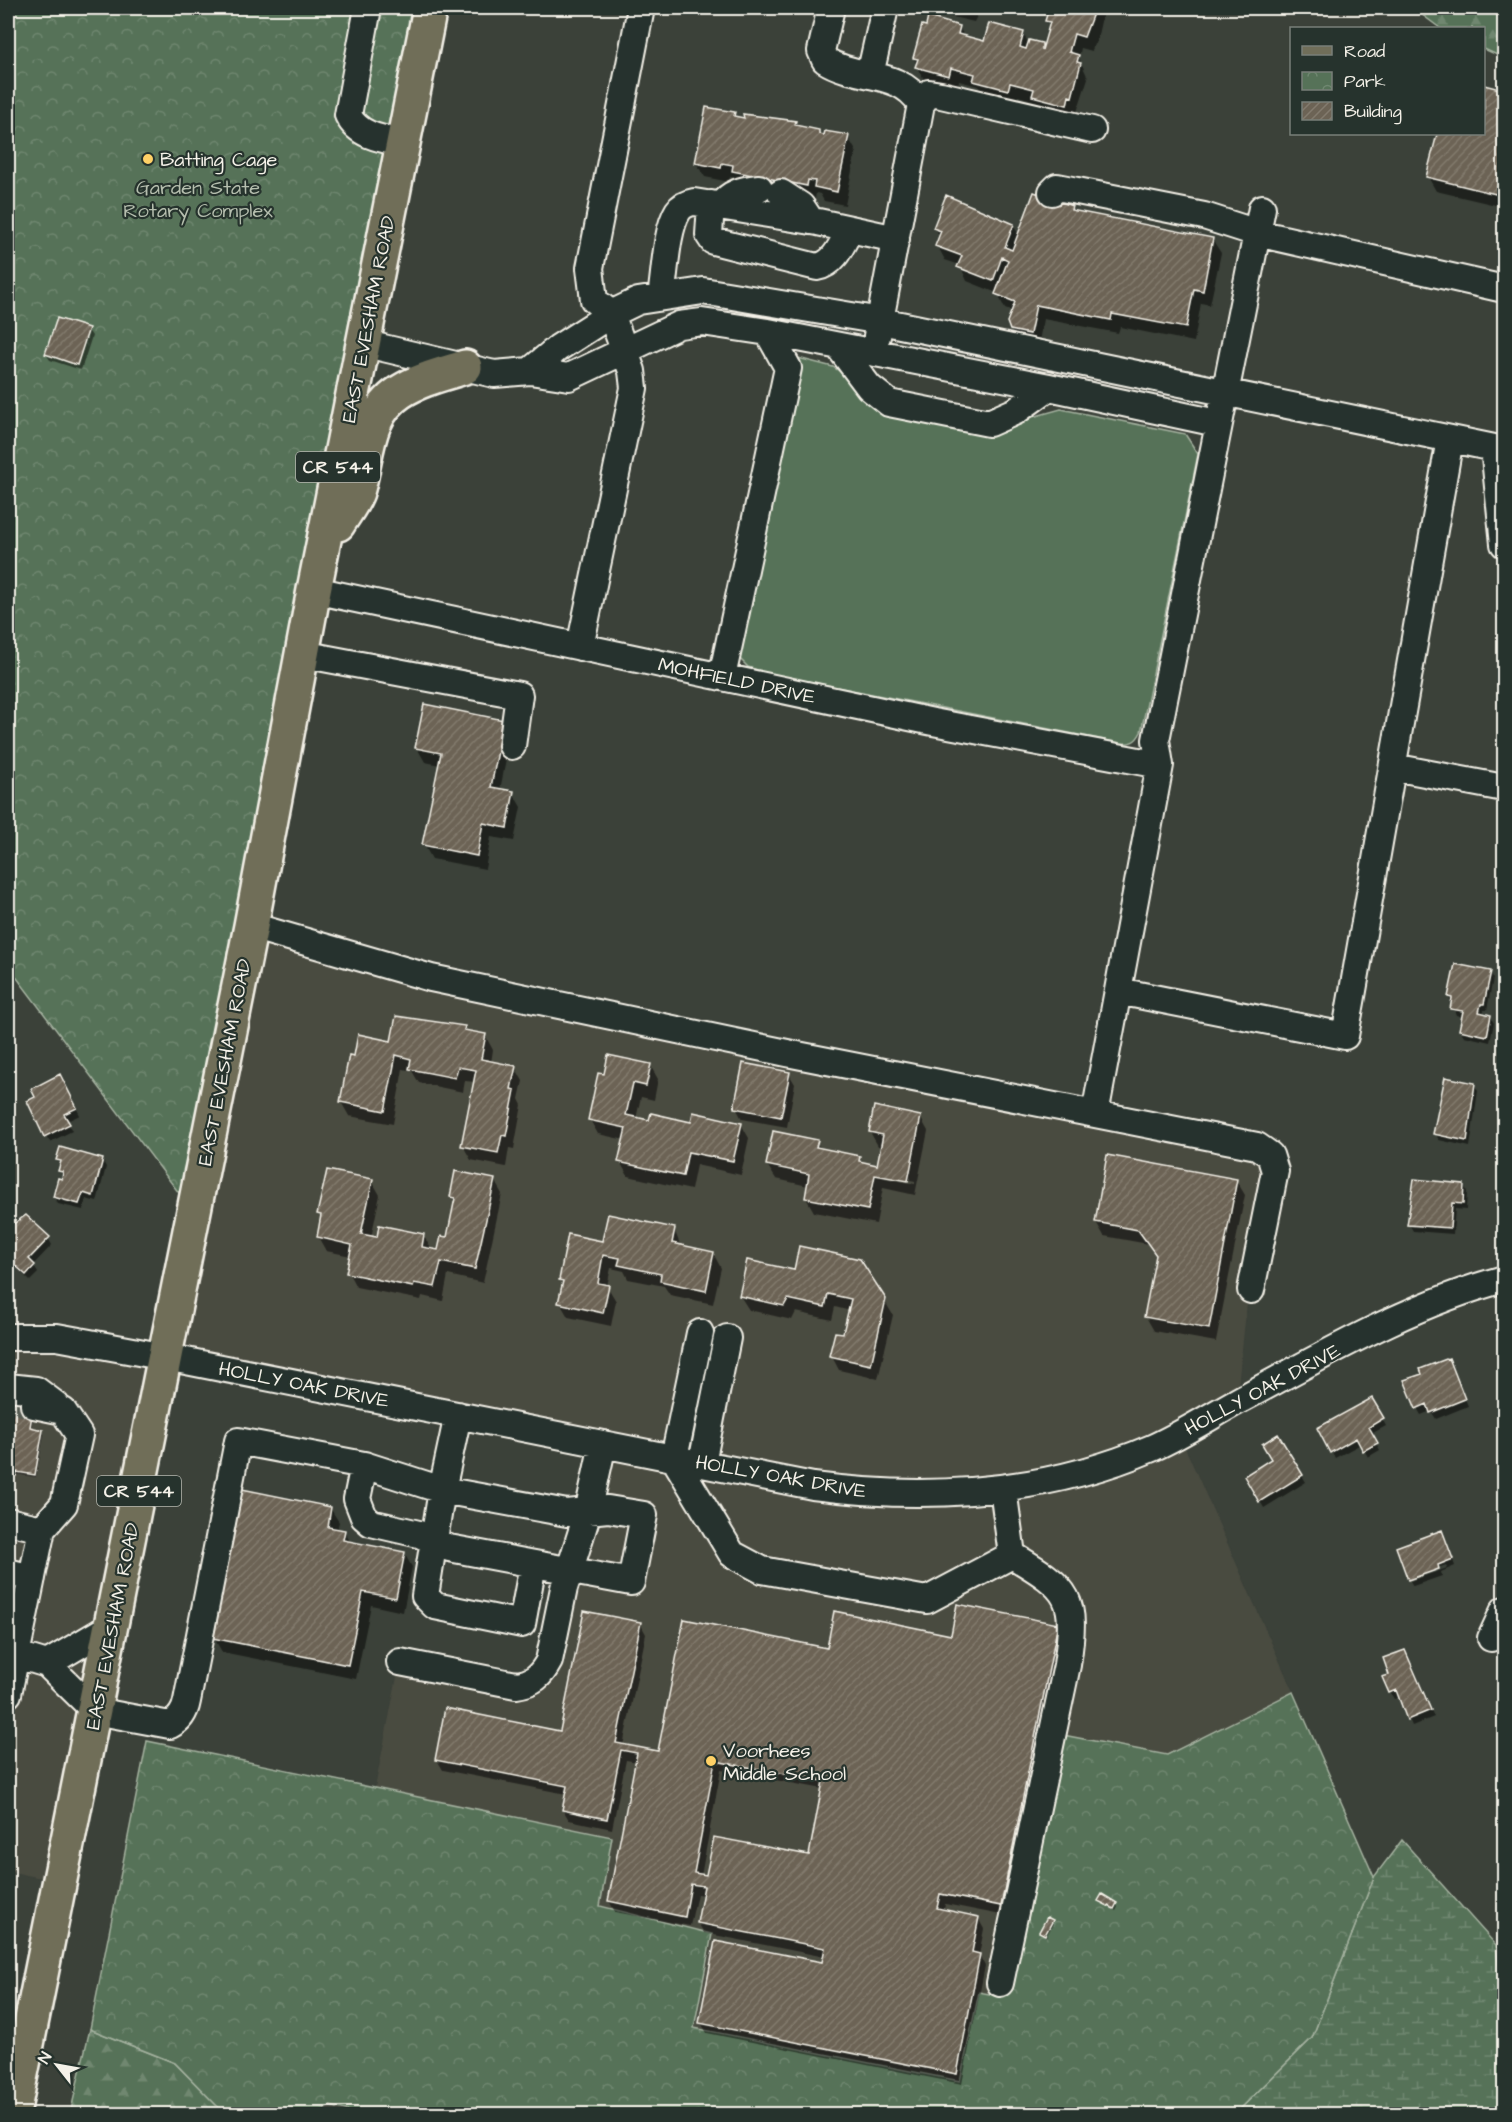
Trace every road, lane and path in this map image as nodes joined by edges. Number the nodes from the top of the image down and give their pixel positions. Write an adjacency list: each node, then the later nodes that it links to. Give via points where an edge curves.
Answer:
1 (368, 8): 9 (street, via 348,115 352,124 375,138)
2 (430, 8): 9 (main road, EAST EVESHAM ROAD / CR 544)
3 (641, 8): 18 (street, via 590,268 594,300)
4 (831, 8): 6 (street, via 821,51 825,60 851,73)
5 (885, 8): 6 (street)
6 (870, 75): 7 (street, via 906,86)
7 (921, 104): 8 (street, via 929,93 941,94); 15 (street)
8 (1092, 130)
9 (403, 143): 21 (main road, EAST EVESHAM ROAD / CR 544)
10 (1052, 192): 13 (street, via 1057,187 1204,216)
11 (716, 205): 12 (street); 12 (street, via 742,190 770,191 801,207); 14 (street, via 709,234 713,241 816,267 837,254); 17 (street, via 694,202 679,208)
12 (811, 221): 14 (street)
13 (1260, 221): 16 (street); 29 (street)
14 (850, 229): 15 (street)
15 (896, 239): 19 (street)
16 (1504, 290)
17 (661, 297): 18 (street, via 638,301); 19 (street, via 703,291)
18 (611, 314): 23 (street); 27 (street)
19 (881, 321): 24 (street); 25 (street)
20 (768, 332): 22 (street); 23 (street, via 702,322 680,325); 38 (street, via 788,368)
21 (362, 343): 26 (street); 34 (main road, EAST EVESHAM ROAD / CR 544)
22 (839, 347): 24 (street); 28 (street, via 869,387 890,403 989,423)
23 (624, 349): 27 (street, via 569,377); 36 (street, via 634,388)
24 (873, 354): 28 (street)
25 (1061, 358): 28 (street); 29 (street)
26 (465, 367): 27 (street, via 494,374); 34 (main road, via 425,379 399,392 386,404 370,432 356,494)
27 (530, 371)
28 (1052, 388): 30 (street)
29 (1224, 392): 30 (street); 31 (street)
30 (1217, 423): 40 (street, via 1156,740)
31 (1450, 439): 32 (street); 41 (street)
32 (1499, 449): 33 (street)
33 (1504, 544)
34 (322, 552): 35 (main road, EAST EVESHAM ROAD / CR 544)
35 (314, 590): 36 (street, MOHFIELD DRIVE); 37 (main road, EAST EVESHAM ROAD / CR 544)
36 (580, 647): 38 (street, MOHFIELD DRIVE)
37 (302, 654): 39 (street, via 519,695); 43 (main road, EAST EVESHAM ROAD / CR 544)
38 (722, 677): 40 (street, MOHFIELD DRIVE)
39 (512, 746)
40 (1160, 765): 44 (street)
41 (1393, 767): 42 (street); 44 (street, via 1345,1036)
42 (1504, 788)
43 (251, 926): 45 (street, via 431,978); 51 (main road, EAST EVESHAM ROAD / CR 544)
44 (1118, 991): 45 (street)
45 (1095, 1114): 47 (street, via 1257,1146 1268,1153 1274,1162 1274,1173)
46 (1504, 1279): 60 (street, HOLLY OAK DRIVE, via 1421,1308 1154,1447 1089,1472)
47 (1251, 1290)
48 (700, 1333): 57 (street)
49 (8, 1337): 51 (street, HOLLY OAK DRIVE, via 57,1337)
50 (728, 1338): 58 (street)
51 (166, 1357): 55 (street, HOLLY OAK DRIVE); 72 (main road, EAST EVESHAM ROAD / CR 544)
52 (8, 1387): 54 (street, via 36,1390)
53 (34, 1405): 54 (street)
54 (63, 1411): 64 (street, via 79,1435 64,1504)
55 (458, 1415): 56 (street, HOLLY OAK DRIVE); 61 (street)
56 (603, 1444): 57 (street, HOLLY OAK DRIVE); 62 (street)
57 (674, 1458): 58 (street, HOLLY OAK DRIVE); 66 (street, via 732,1554 762,1570 927,1600)
58 (702, 1463): 60 (street, HOLLY OAK DRIVE, via 852,1491 922,1494)
59 (364, 1465): 61 (street); 65 (street, via 357,1499 364,1517 380,1526); 78 (street, via 238,1441 186,1709 170,1725)
60 (1003, 1489): 66 (street)
61 (442, 1490): 62 (street, via 567,1513); 65 (street)
62 (588, 1512): 68 (street); 68 (street, via 608,1509 644,1515 631,1582)
63 (8, 1521): 64 (street)
64 (42, 1529): 69 (street)
65 (433, 1540): 67 (street, via 449,1548); 67 (street, via 424,1592 435,1606 522,1624)
66 (1012, 1555): 79 (street, via 1053,1580 1066,1597 1072,1615 1067,1665)
67 (533, 1564): 68 (street)
68 (570, 1571): 75 (street, via 549,1661 544,1671 527,1684)
69 (20, 1575): 71 (street)
70 (1504, 1610): 73 (street)
71 (16, 1615): 74 (street)
72 (113, 1625): 76 (street); 78 (main road, EAST EVESHAM ROAD / CR 544)
73 (1491, 1638)
74 (12, 1653): 76 (street); 77 (street)
75 (400, 1662)
76 (46, 1664): 78 (street)
77 (8, 1694)
78 (96, 1711): 80 (main road, EAST EVESHAM ROAD / CR 544)
79 (1000, 1983)
80 (14, 2115)

